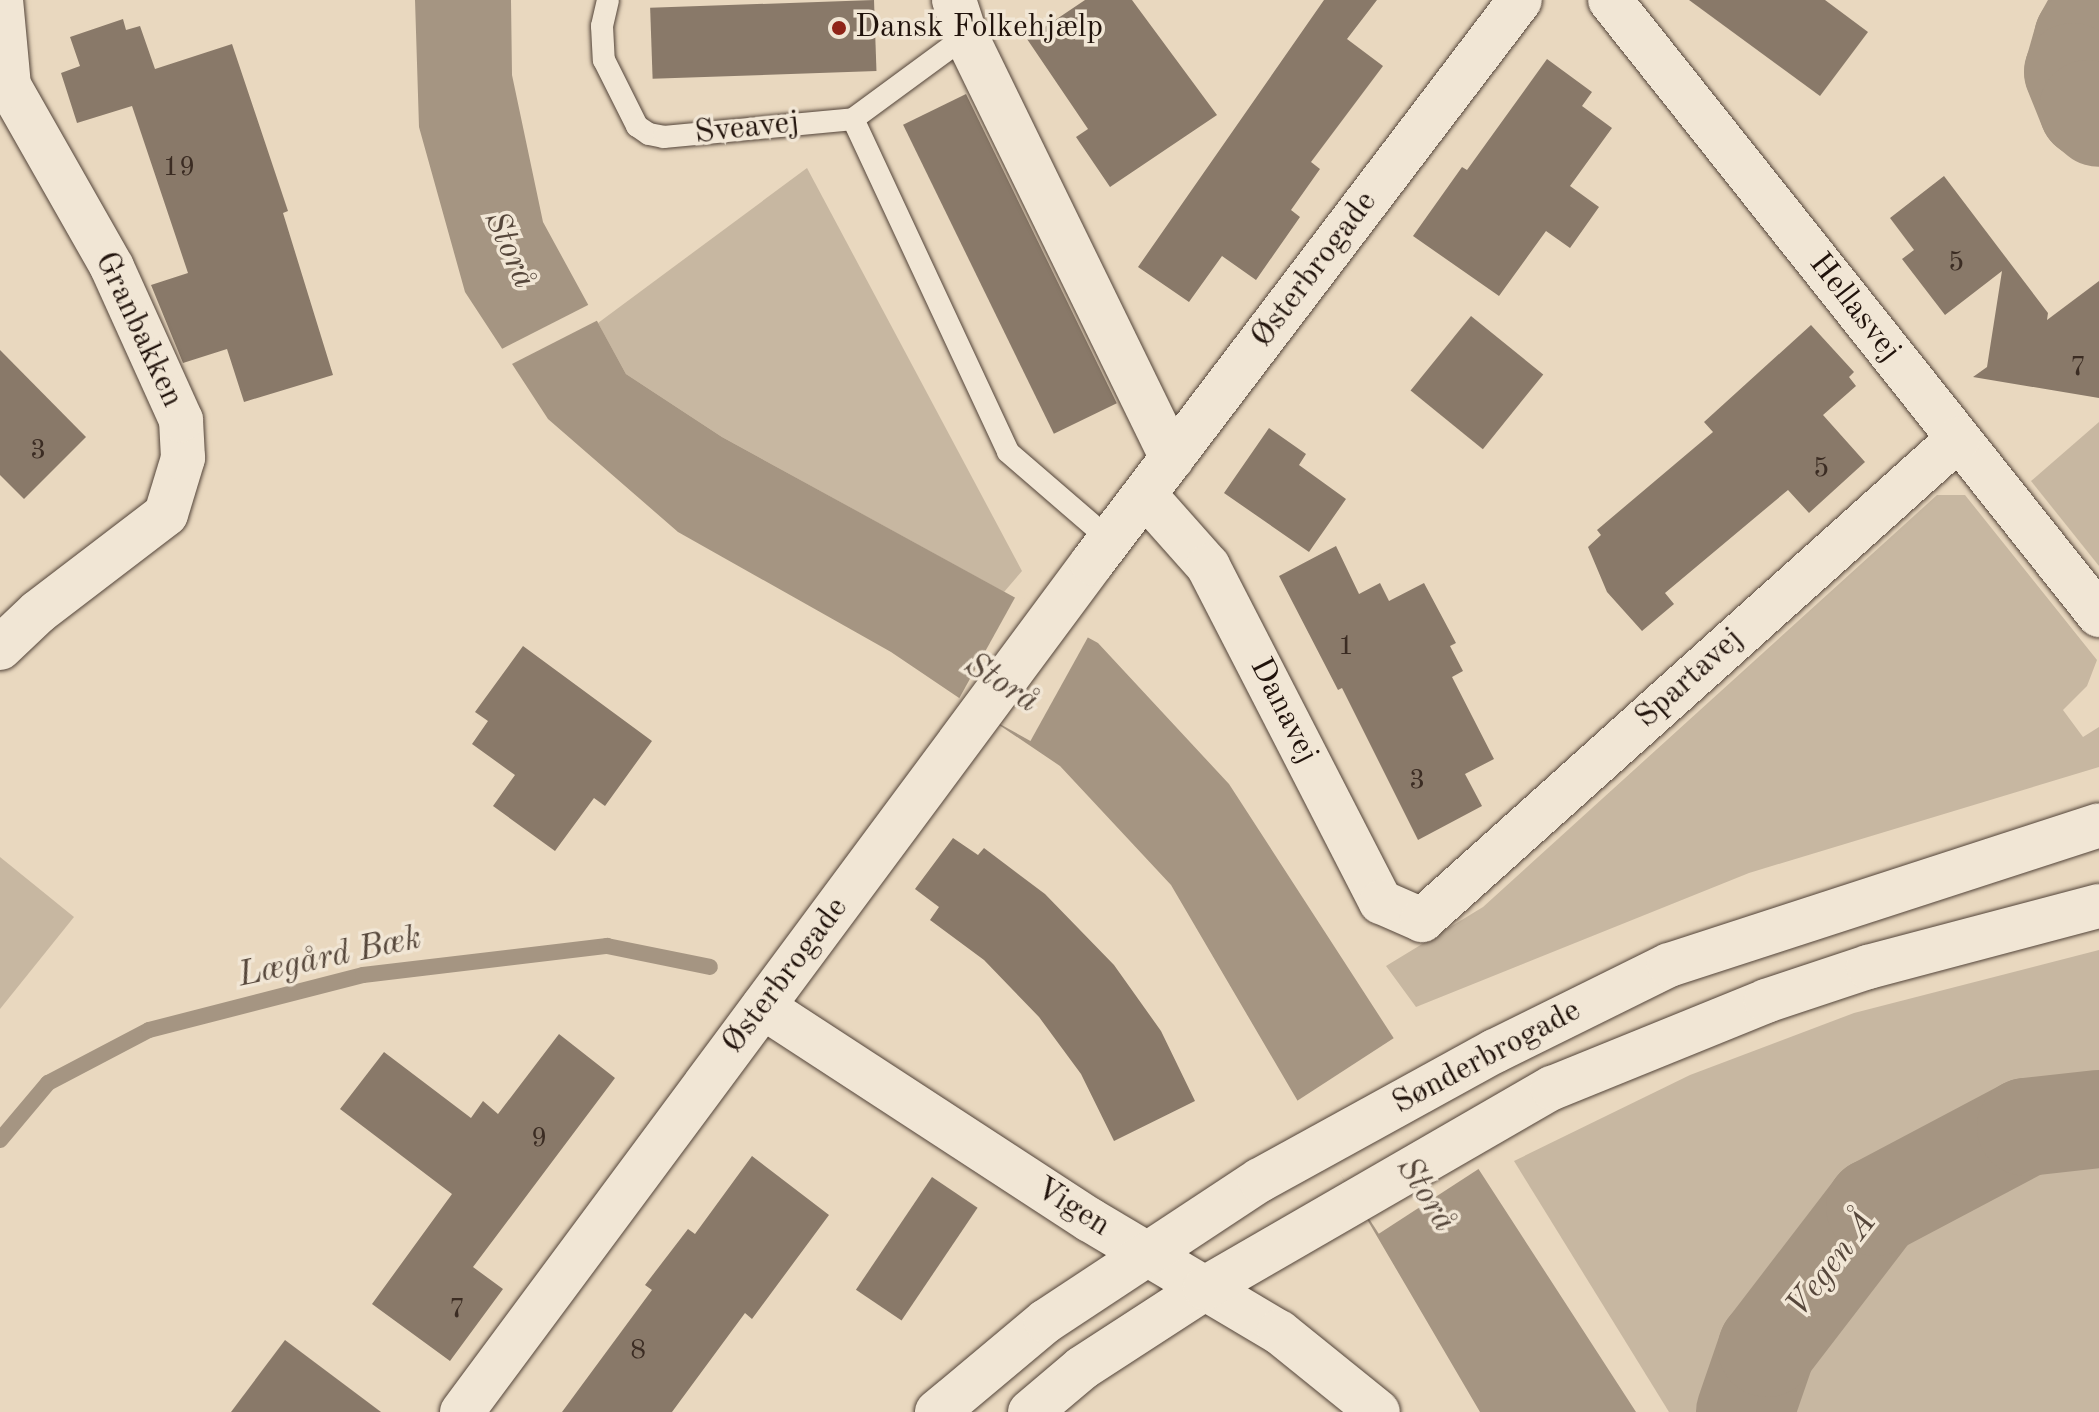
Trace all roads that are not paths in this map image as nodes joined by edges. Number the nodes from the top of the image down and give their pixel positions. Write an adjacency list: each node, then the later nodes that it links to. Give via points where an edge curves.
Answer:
1 (1, 0): 12 (street, Granbakken, via 9,86 112,267 181,420 183,458 166,514 38,612)
2 (608, 0): 6 (lane, Sveavej, via 602,26 604,60 637,126 649,134 664,137)
3 (1520, 0): 8 (street, Østerbrogade)
4 (1610, 0): 7 (street, Hellasvej)
5 (960, 18): 6 (lane); 8 (street)
6 (853, 119): 10 (lane, via 1008,452)
7 (1958, 439): 11 (street, Hellasvej); 15 (street, Spartavej)
8 (1172, 458): 9 (street, Østerbrogade)
9 (1145, 495): 10 (street, Østerbrogade); 15 (street, Danavej, via 1208,566 1381,902)
10 (1110, 540): 16 (street, Østerbrogade)
11 (2099, 615)
12 (0, 648)
13 (2099, 825): 17 (street, Sønderbrogade, via 1669,965 1495,1051 1260,1180)
14 (2099, 906): 18 (street, Sønderbrogade, via 1868,967 1657,1042 1531,1099)
15 (1422, 920)
16 (763, 1007): 17 (street, Vigen); 19 (street, Østerbrogade)
17 (1146, 1254): 18 (street, Vigen); 20 (street, Sønderbrogade, via 1046,1321)
18 (1205, 1288): 21 (street, Sønderbrogade, via 1082,1368); 22 (street, Vigen, via 1279,1332)
19 (462, 1412)
20 (937, 1412)
21 (1030, 1412)
22 (1378, 1412)

